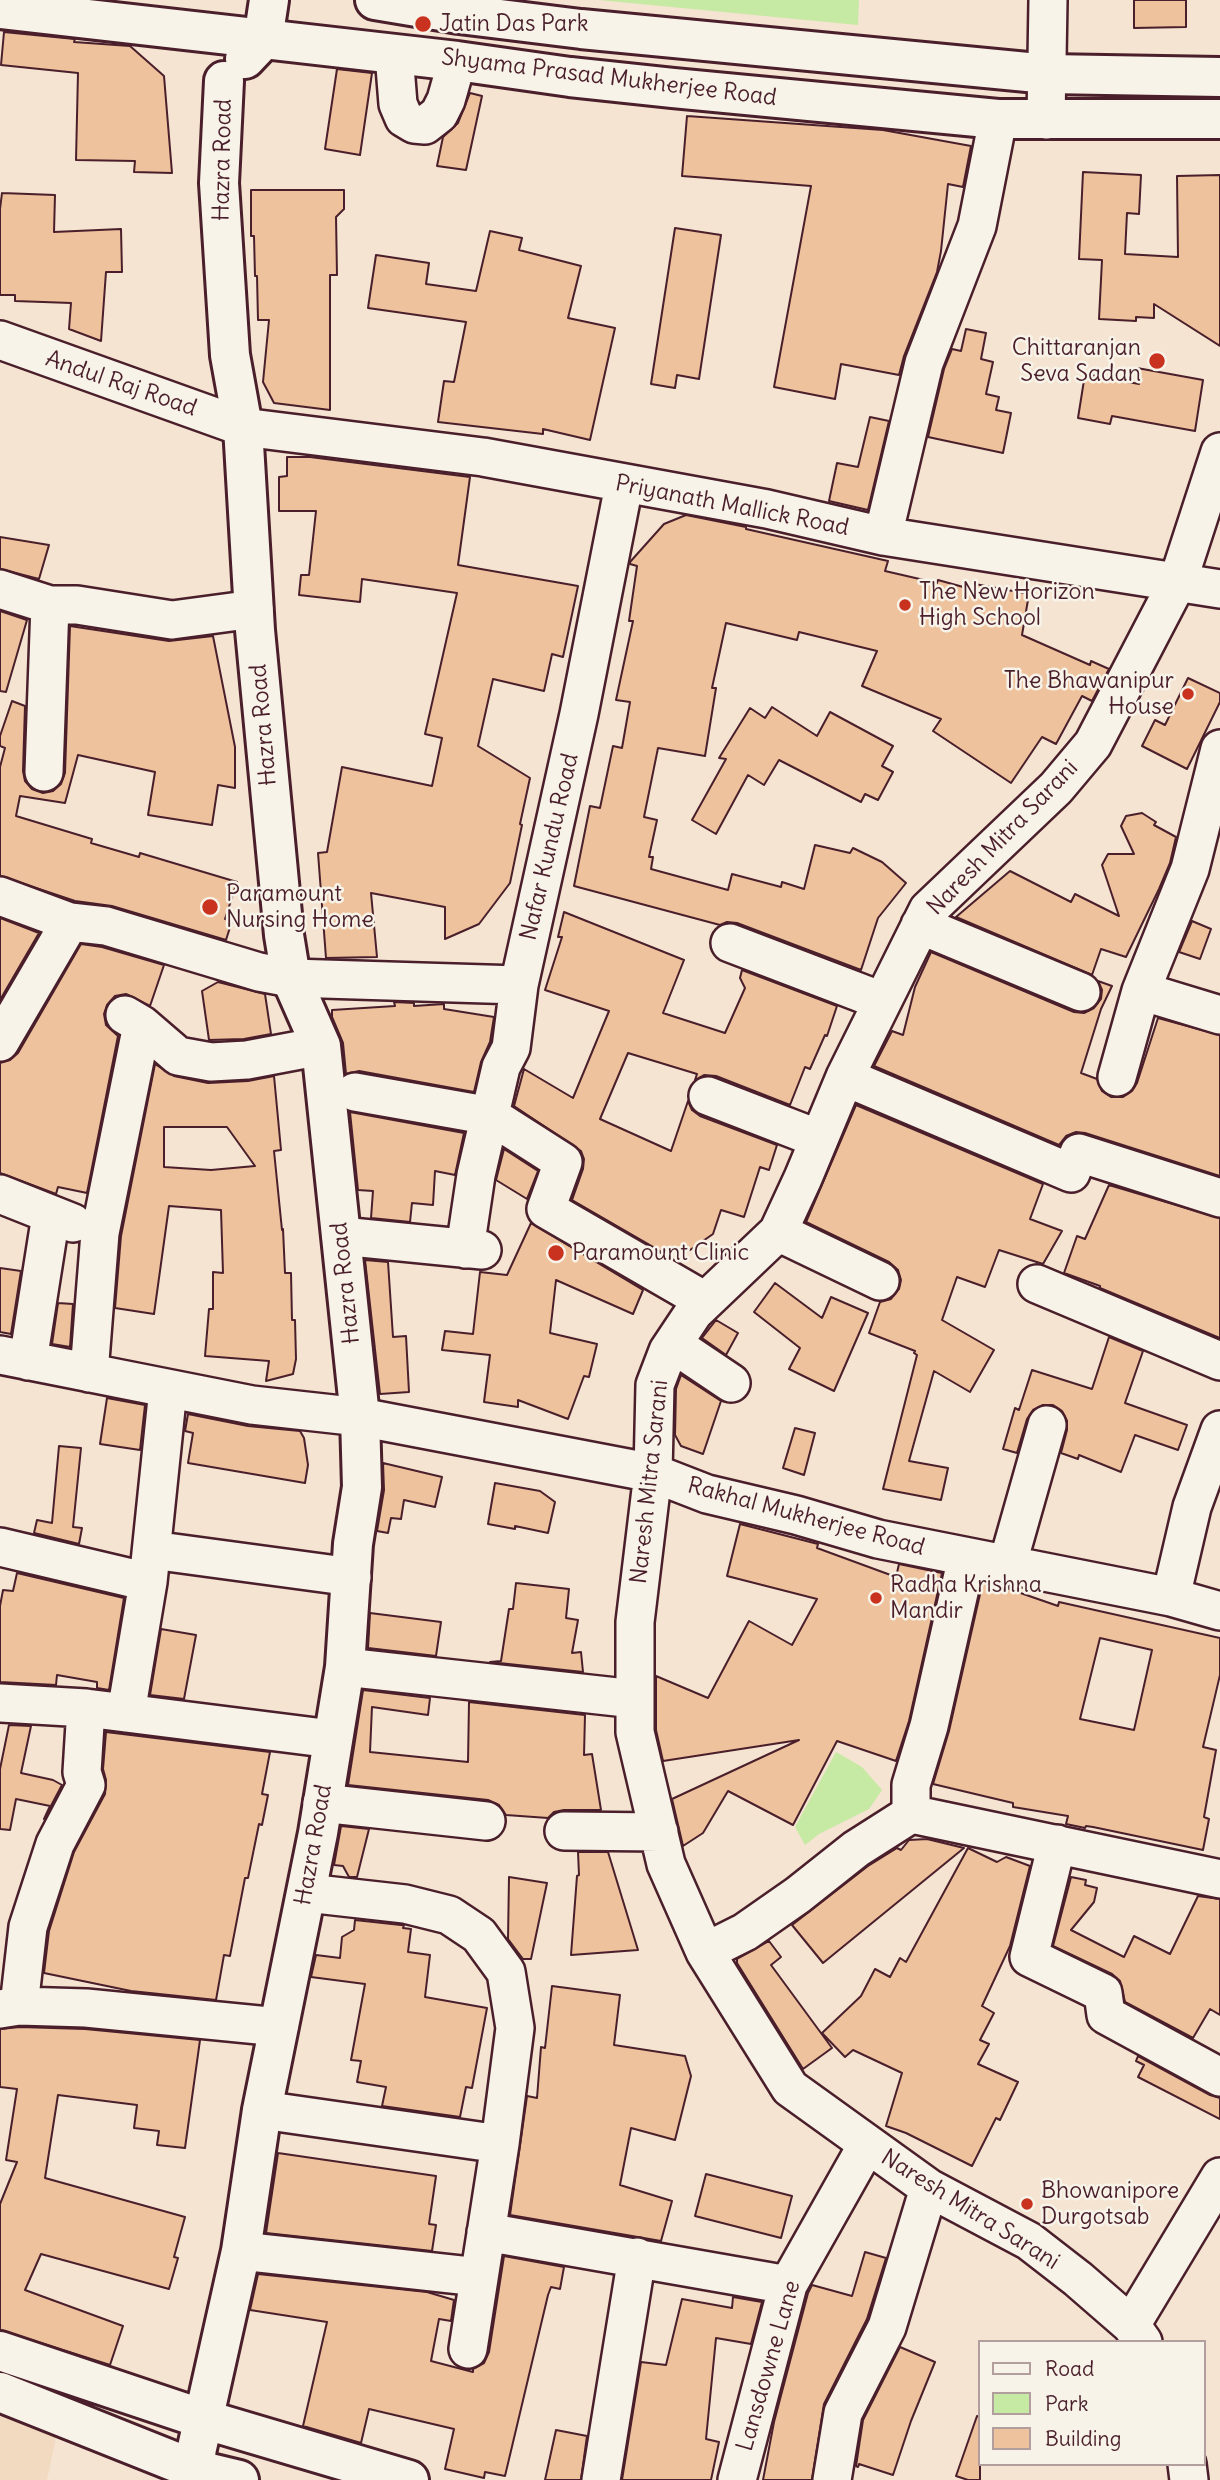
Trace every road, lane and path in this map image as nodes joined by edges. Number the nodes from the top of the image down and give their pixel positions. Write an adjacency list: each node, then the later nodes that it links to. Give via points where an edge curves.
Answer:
1 (269, 0): 6 (main road)
2 (375, 0): 9 (main road, Shyama Prasad Mukherjee Road, via 581,29)
3 (1048, 0): 9 (street)
4 (0, 9): 5 (main road, Shyama Prasad Mukherjee Road)
5 (190, 15): 6 (main road, Shyama Prasad Mukherjee Road); 11 (main road)
6 (263, 40): 7 (main road, Shyama Prasad Mukherjee Road); 11 (main road)
7 (394, 54): 8 (main road, Shyama Prasad Mukherjee Road); 8 (street, via 398,104 404,118 414,124 425,125 439,114)
8 (457, 61): 13 (main road, Shyama Prasad Mukherjee Road, via 570,77)
9 (1048, 74): 10 (main road, Shyama Prasad Mukherjee Road); 14 (street)
10 (1220, 78)
11 (224, 81): 16 (main road, Hazra Road, via 219,183 230,355)
12 (1220, 118): 14 (main road, Shyama Prasad Mukherjee Road)
13 (998, 119): 14 (main road, Shyama Prasad Mukherjee Road); 19 (street, via 977,226 924,363)
14 (1046, 120)
15 (0, 340): 16 (street, Andul Raj Road)
16 (243, 427): 18 (street, Priyanath Mallick Road, via 483,457); 24 (main road, Hazra Road)
17 (1220, 452): 20 (street, Naresh Mitra Sarani)
18 (624, 485): 19 (street, Priyanath Mallick Road, via 767,509); 33 (street, Nafar Kundu Road)
19 (883, 536): 20 (street, Priyanath Mallick Road)
20 (1178, 581): 22 (street, Priyanath Mallick Road); 30 (street, Naresh Mitra Sarani, via 1093,744 1056,788 928,910)
21 (0, 589): 23 (street)
22 (1220, 589)
23 (50, 605): 24 (street, via 172,620); 26 (street)
24 (254, 609): 32 (main road, Hazra Road)
25 (1220, 749): 27 (street)
26 (44, 772)
27 (1205, 873): 34 (street)
28 (0, 896): 29 (street)
29 (70, 922): 32 (street, via 106,926); 38 (street)
30 (920, 925): 35 (street); 36 (street, Naresh Mitra Sarani)
31 (730, 943): 36 (street)
32 (291, 978): 33 (street); 39 (main road, Hazra Road)
33 (519, 985): 44 (street, Nafar Kundu Road, via 511,1048 501,1067)
34 (1141, 991): 37 (street); 41 (street)
35 (1081, 992)
36 (882, 1002): 40 (street, Naresh Mitra Sarani)
37 (1220, 1015)
38 (0, 1042)
39 (321, 1046): 50 (street, via 211,1062 178,1056 132,1018); 51 (main road, Hazra Road)
40 (845, 1077): 45 (street, Naresh Mitra Sarani); 47 (street, via 1071,1173 1079,1153)
41 (1117, 1077)
42 (355, 1092): 44 (street)
43 (708, 1096): 45 (street)
44 (491, 1116): 51 (street, Nafar Kundu Road, via 476,1175 473,1250); 54 (street, via 563,1162 546,1209)
45 (820, 1139): 49 (street, Naresh Mitra Sarani)
46 (0, 1194): 48 (street)
47 (1220, 1198)
48 (51, 1214): 50 (street); 56 (street)
49 (778, 1232): 52 (street); 54 (street, Naresh Mitra Sarani)
50 (100, 1233): 58 (street)
51 (341, 1236): 61 (main road, Hazra Road)
52 (880, 1281)
53 (1037, 1284): 57 (street)
54 (705, 1301): 55 (street, Naresh Mitra Sarani)
55 (673, 1344): 59 (street); 64 (street, Naresh Mitra Sarani, via 655,1385)
56 (14, 1358): 58 (street, Rakhal Mukherjee Road)
57 (1220, 1362)
58 (89, 1373): 60 (street, Rakhal Mukherjee Road)
59 (731, 1383)
60 (168, 1389): 61 (street, Rakhal Mukherjee Road, via 253,1405); 67 (street)
61 (360, 1417): 64 (street, Rakhal Mukherjee Road); 69 (main road, Hazra Road, via 362,1487)
62 (1046, 1425): 68 (street)
63 (1220, 1430): 70 (street, via 1192,1507)
64 (653, 1473): 66 (street, Rakhal Mukherjee Road, via 707,1494); 72 (street, Naresh Mitra Sarani, via 635,1622)
65 (0, 1546): 67 (street)
66 (967, 1558): 68 (street, Rakhal Mukherjee Road); 78 (street, via 929,1727 911,1785)
67 (150, 1566): 69 (street); 75 (street)
68 (1007, 1566): 70 (street, Rakhal Mukherjee Road)
69 (352, 1577): 71 (main road, Hazra Road)
70 (1202, 1600)
71 (345, 1667): 72 (street); 76 (main road, Hazra Road)
72 (635, 1699): 81 (street, Naresh Mitra Sarani, via 635,1731)
73 (0, 1703): 74 (street)
74 (86, 1708): 75 (street); 86 (street, via 82,1772 86,1785 55,1844)
75 (125, 1713): 76 (street)
76 (332, 1739): 77 (main road, Hazra Road)
77 (322, 1803): 79 (street); 84 (main road, Hazra Road)
78 (911, 1814): 82 (street); 85 (street, via 745,1932)
79 (486, 1821)
80 (565, 1831): 81 (street)
81 (659, 1832): 85 (street, Naresh Mitra Sarani, via 666,1864)
82 (1056, 1844): 83 (street); 88 (street, via 1030,1957 1103,1993 1106,2015)
83 (1220, 1879)
84 (307, 1893): 87 (main road, Hazra Road); 90 (street, via 416,1906 449,1915 479,1935 506,1972 515,2028)
85 (705, 1952): 91 (street, Naresh Mitra Sarani, via 790,2088)
86 (9, 2007): 87 (street, via 86,2008)
87 (279, 2027): 89 (main road, Hazra Road)
88 (1220, 2077)
89 (262, 2110): 90 (street); 95 (main road, Hazra Road)
90 (500, 2144): 94 (street)
91 (867, 2145): 93 (street, Naresh Mitra Sarani); 98 (street, Lansdowne Lane)
92 (1220, 2177): 99 (street)
93 (929, 2188): 99 (street, Naresh Mitra Sarani, via 1029,2241); 105 (street, via 887,2327 843,2413)
94 (486, 2232): 96 (street); 97 (street)
95 (241, 2251): 97 (street); 103 (main road, Hazra Road)
96 (637, 2257): 98 (street); 108 (street)
97 (479, 2277): 100 (street)
98 (788, 2285): 109 (street, Lansdowne Lane)
99 (1137, 2333)
100 (468, 2349)
101 (0, 2351): 103 (main road)
102 (0, 2392): 104 (main road)
103 (203, 2419): 104 (main road, Hazra Road); 107 (main road)
104 (192, 2474): 106 (main road)
105 (842, 2477)
106 (239, 2480)
107 (409, 2480)
108 (601, 2480)
109 (737, 2480)

